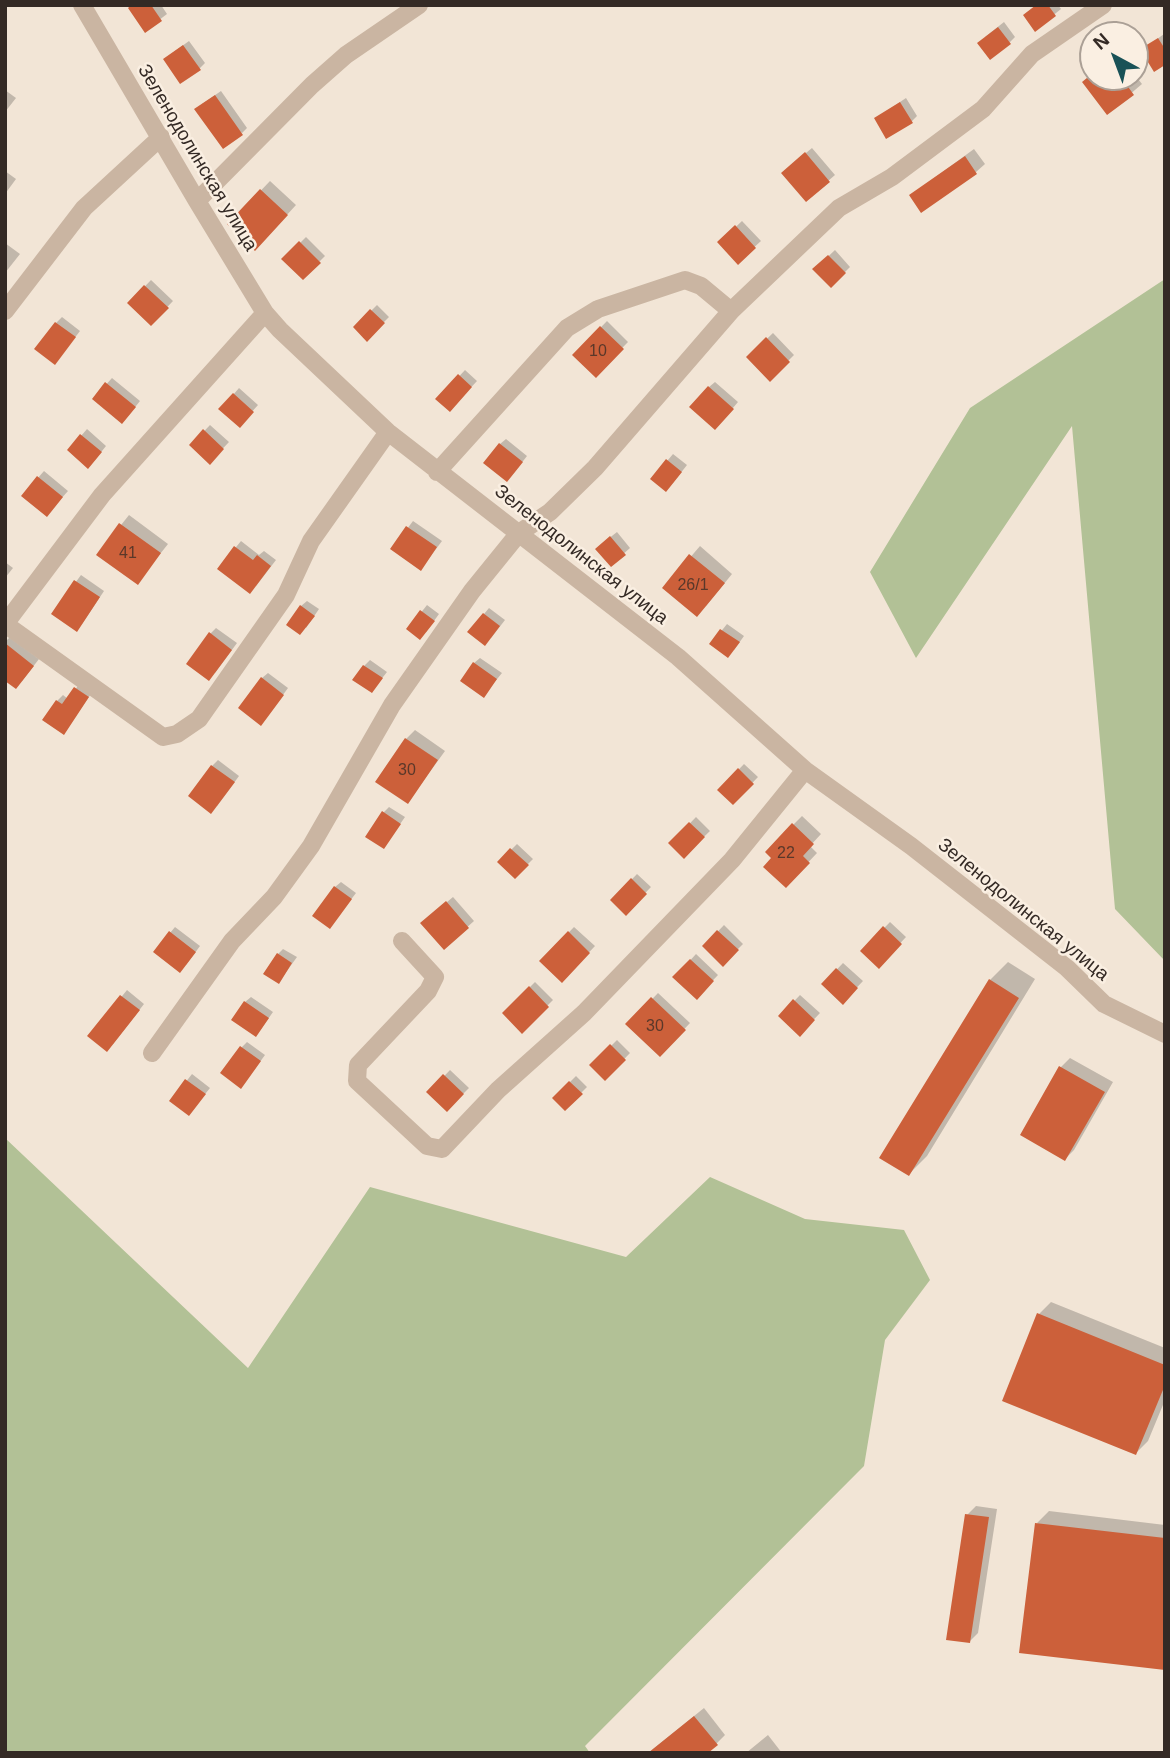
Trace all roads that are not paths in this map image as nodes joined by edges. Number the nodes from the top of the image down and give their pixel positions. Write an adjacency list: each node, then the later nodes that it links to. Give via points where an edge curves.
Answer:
1 (82, 5): 4 (street, Зеленодолинская улица)
2 (419, 5): 5 (street, via 329,70)
3 (1103, 5): 7 (street, via 1031,54 983,109 892,177 839,208)
4 (161, 137): 5 (street, Зеленодолинская улица); 6 (street, via 84,208)
5 (197, 201): 8 (street, Зеленодолинская улица)
6 (5, 310)
7 (731, 311): 10 (street, via 701,286 685,280 598,309 567,328); 11 (street, via 596,468 550,512)
8 (265, 313): 9 (street, Зеленодолинская улица); 12 (street, via 102,495)
9 (388, 432): 10 (street, Зеленодолинская улица); 12 (street, via 311,541 286,595 199,719 177,734 163,737)
10 (437, 472): 11 (street, Зеленодолинская улица)
11 (519, 533): 13 (street, Зеленодолинская улица, via 678,657); 16 (street, via 472,590 392,705 311,846 274,897 232,941)
12 (5, 624)
13 (805, 770): 14 (street, via 722,869 584,1013 498,1090 442,1149 427,1146 357,1081 358,1065 428,991 435,977); 15 (street, Зеленодолинская улица, via 1067,968 1104,1004)
14 (402, 941)
15 (1165, 1034)
16 (152, 1054)

